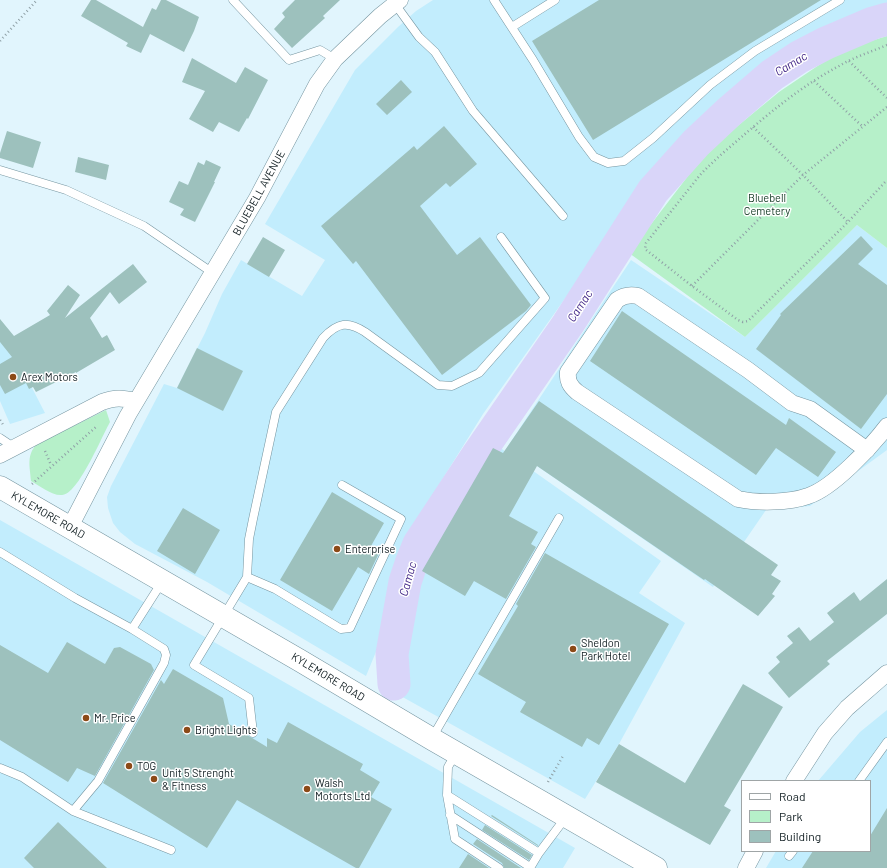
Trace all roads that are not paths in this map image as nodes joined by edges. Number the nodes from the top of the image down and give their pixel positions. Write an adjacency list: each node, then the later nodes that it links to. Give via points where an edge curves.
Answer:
1 (233, 0): 7 (lane, via 289,60 320,50)
2 (494, 0): 6 (lane)
3 (555, 0): 6 (lane)
4 (840, 0): 6 (lane, via 755,51 710,84 653,138 624,161 608,163 594,157 582,142)
5 (398, 2): 7 (street, BLUEBELL AVENUE); 9 (lane, via 419,37 435,52 473,111)
6 (512, 28)
7 (335, 59): 11 (street, BLUEBELL AVENUE, via 317,84 257,198)
8 (0, 170): 11 (lane, via 66,190 136,223)
9 (563, 216)
10 (501, 237): 23 (lane, via 546,298 479,373 452,386 438,385 355,326 349,324 338,327 323,338 276,412 249,539)
11 (213, 273): 12 (street, BLUEBELL AVENUE)
12 (136, 401): 15 (street, via 112,398); 21 (street, BLUEBELL AVENUE)
13 (887, 426): 16 (street)
14 (0, 438): 15 (lane)
15 (15, 448): 17 (street)
16 (867, 450): 16 (street, via 832,482 808,496 792,500 738,499 577,392 567,379 568,372 617,300 623,296 634,295 644,299 748,370 792,403 810,409)
17 (0, 455)
18 (342, 485): 23 (lane, via 401,519 350,628 341,630 275,589)
19 (0, 487): 21 (main road, KYLEMORE ROAD)
20 (559, 518): 29 (lane)
21 (70, 527): 24 (main road, KYLEMORE ROAD)
22 (0, 552): 26 (lane)
23 (248, 577): 25 (lane)
24 (162, 581): 25 (main road, KYLEMORE ROAD); 26 (lane)
25 (223, 616): 28 (lane, via 194,665 249,698); 29 (main road, KYLEMORE ROAD)
26 (132, 629): 36 (lane, via 164,649 164,663 98,781)
27 (887, 673): 33 (street, via 846,708 825,732)
28 (253, 733)
29 (432, 739): 31 (main road, KYLEMORE ROAD)
30 (887, 742): 34 (lane)
31 (456, 752): 35 (lane, via 448,767); 38 (main road, KYLEMORE ROAD)
32 (0, 768): 36 (lane, via 22,777)
33 (795, 780)
34 (860, 780)
35 (447, 795): 37 (lane); 41 (lane)
36 (73, 810): 39 (lane)
37 (450, 815): 42 (lane, via 455,839); 43 (lane)
38 (567, 816): 41 (lane); 44 (main road, KYLEMORE ROAD)
39 (171, 850)
40 (754, 852): 45 (street)
41 (539, 853): 43 (lane)
42 (499, 868)
43 (530, 868)
44 (656, 868)
45 (746, 868)

